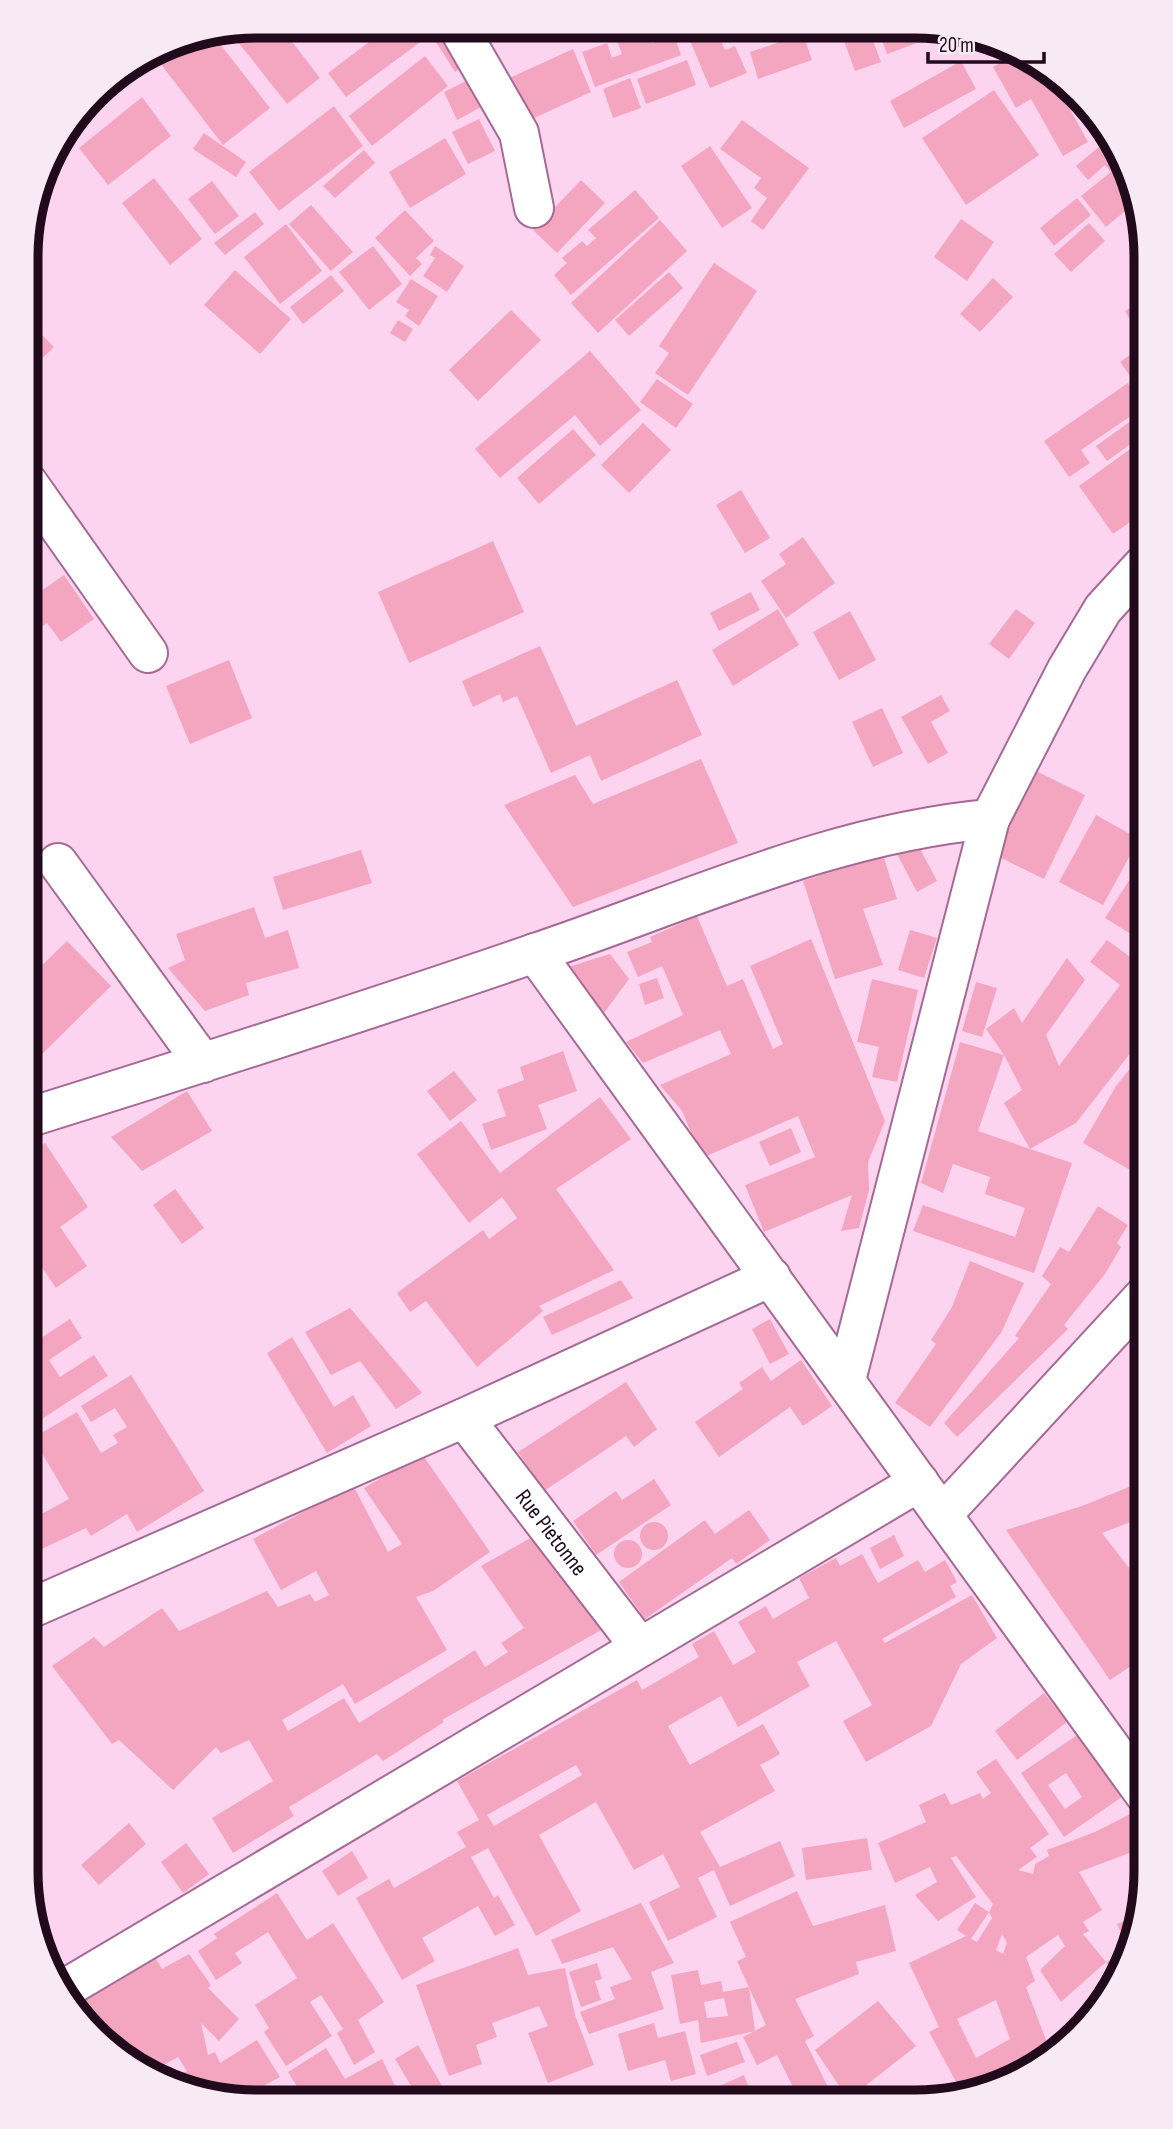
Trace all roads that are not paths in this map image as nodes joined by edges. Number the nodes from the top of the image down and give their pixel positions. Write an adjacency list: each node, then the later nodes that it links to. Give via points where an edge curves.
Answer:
1 (465, 39): 2 (street, via 519,133)
2 (534, 208)
3 (38, 497): 5 (street)
4 (1134, 575): 6 (street, via 1103,609 1067,668)
5 (148, 653)
6 (990, 820): 8 (street, via 934,824 813,855); 13 (street)
7 (58, 863): 9 (street)
8 (535, 953): 9 (street); 11 (street)
9 (203, 1063): 10 (street)
10 (38, 1115)
11 (771, 1277): 13 (street); 14 (street)
12 (1134, 1307): 16 (street)
13 (846, 1380): 15 (street)
14 (464, 1418): 17 (street); 18 (street, Rue Pietonne)
15 (919, 1482): 16 (street); 18 (street)
16 (942, 1514): 19 (street)
17 (38, 1604)
18 (640, 1647): 20 (street)
19 (1134, 1779)
20 (71, 1985)

